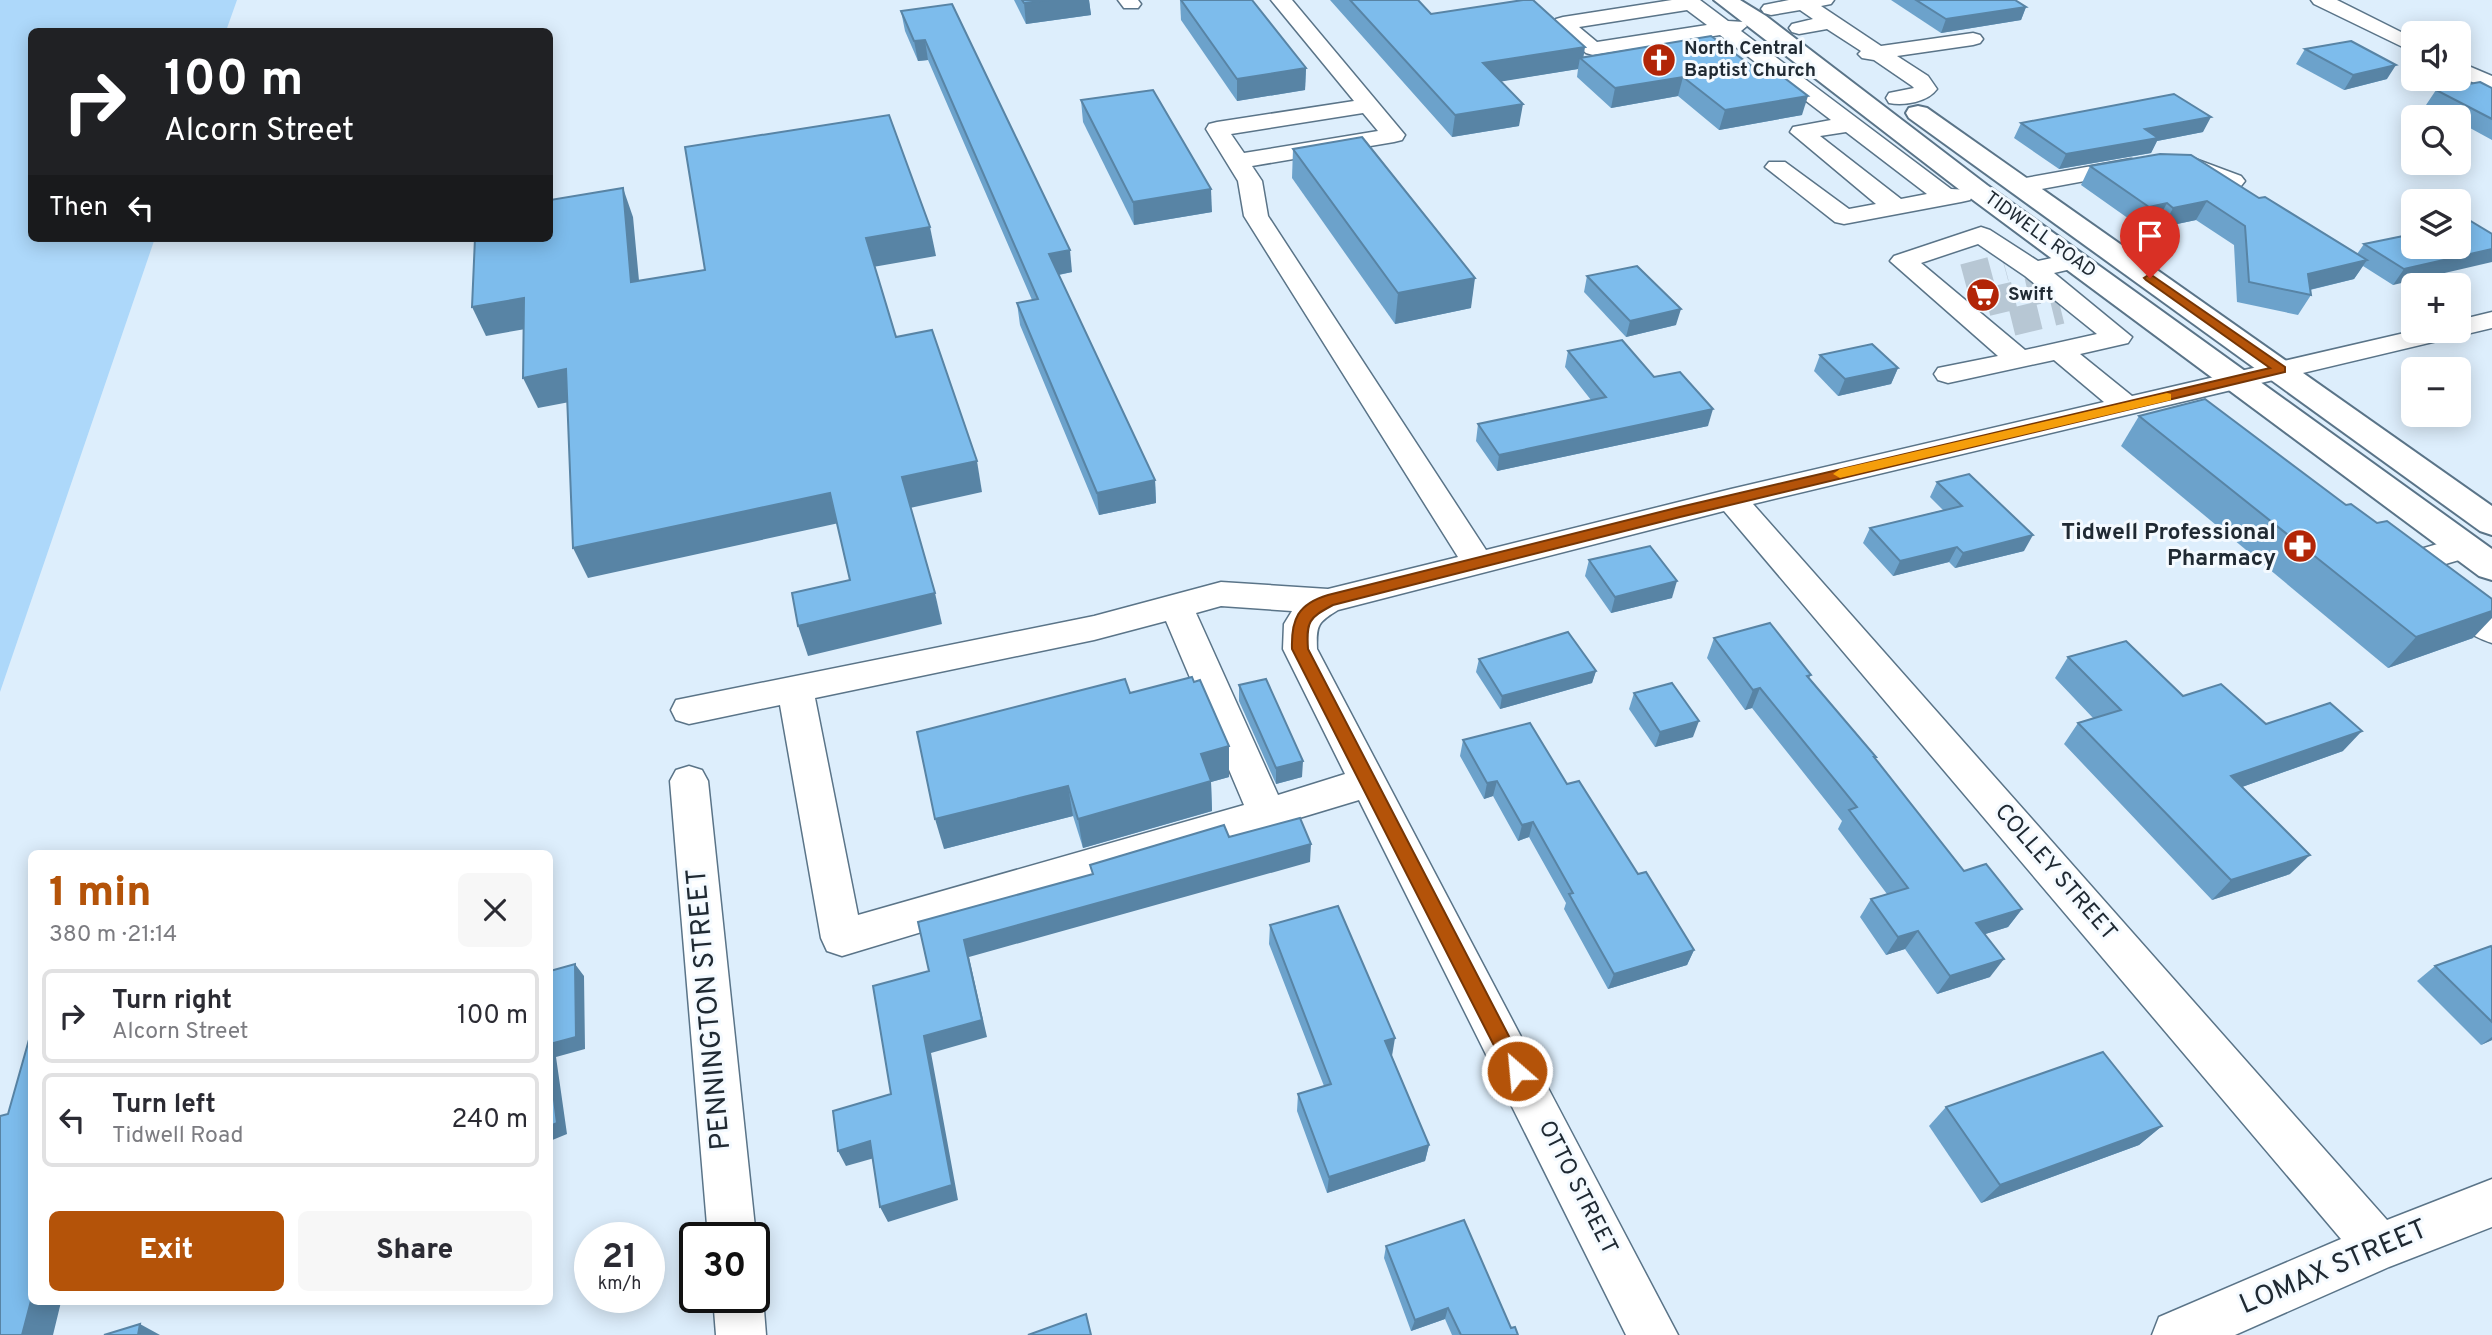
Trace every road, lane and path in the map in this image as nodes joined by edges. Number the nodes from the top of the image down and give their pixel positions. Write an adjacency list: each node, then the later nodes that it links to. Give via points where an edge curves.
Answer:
1 (1281, 0): 17 (street)
2 (1725, 0): 6 (main road, TIDWELL ROAD)
3 (1824, 0): 6 (street)
4 (2321, 0): 9 (street)
5 (1689, 1): 7 (street); 7 (street, via 1563,23 1593,49)
6 (1779, 13): 7 (street); 10 (street, via 1831,22); 14 (main road, TIDWELL ROAD); 16 (main road, TIDWELL ROAD)
7 (1725, 29): 15 (street)
8 (1973, 39): 10 (street)
9 (2401, 40)
10 (1878, 52): 11 (street); 16 (street, via 1926,89)
11 (1851, 57)
12 (2471, 74): 13 (street)
13 (2492, 84)
14 (1850, 92): 15 (street); 23 (main road, TIDWELL ROAD)
15 (1816, 98): 18 (street)
16 (1897, 98): 22 (main road, TIDWELL ROAD)
17 (1369, 105): 20 (street, via 1217,129); 20 (street, via 1394,135)
18 (1850, 124): 19 (street, via 1801,132); 24 (street)
19 (1832, 157): 25 (street); 25 (street, via 1777,167 1844,217)
20 (1237, 161): 48 (street, via 1250,181 1256,216)
21 (2233, 181): 22 (street, via 2190,164 2156,163)
22 (2021, 186): 23 (main road); 39 (main road, TIDWELL ROAD)
23 (1978, 191): 24 (street); 26 (main road, TIDWELL ROAD)
24 (1946, 197): 25 (street)
25 (1896, 207)
26 (2075, 261): 28 (street); 41 (main road, TIDWELL ROAD)
27 (1964, 278): 29 (street)
28 (2042, 284): 29 (street, via 1981,234 1903,261); 37 (street, via 2118,337)
29 (1933, 286): 31 (street)
30 (1987, 302): 31 (street)
31 (1959, 308): 35 (street)
32 (2492, 320): 34 (street)
33 (2012, 322): 35 (street)
34 (2471, 325)
35 (1983, 329): 38 (street)
36 (2401, 342): 39 (street)
37 (2060, 351): 38 (street); 43 (street)
38 (2020, 360): 40 (street)
39 (2280, 370): 41 (street); 46 (main road, TIDWELL ROAD)
40 (1948, 374)
41 (2238, 379): 42 (street); 47 (main road, TIDWELL ROAD)
42 (2179, 394): 43 (street); 44 (street)
43 (2127, 406): 45 (street)
44 (2211, 419)
45 (1731, 499): 48 (street); 59 (street, COLLEY STREET)
46 (2492, 523)
47 (2479, 557): 51 (street, via 2394,557)
48 (1478, 563): 49 (street)
49 (1328, 600): 50 (street, via 1221,594); 55 (street, OTTO STREET, via 1306,613 1299,630 1300,649)
50 (1177, 606): 52 (street, via 1094,628); 56 (street)
51 (2492, 631)
52 (795, 689): 53 (street); 56 (street, via 842,938)
53 (689, 710)
54 (689, 781): 58 (street, PENNINGTON STREET)
55 (1368, 782): 56 (street); 62 (street, OTTO STREET)
56 (1267, 814)
57 (2492, 1203): 59 (street, LOMAX STREET)
58 (731, 1222)
59 (2379, 1247): 63 (street, LOMAX STREET)
60 (739, 1313): 61 (street)
61 (741, 1335)
62 (1653, 1335)
63 (2177, 1335)

